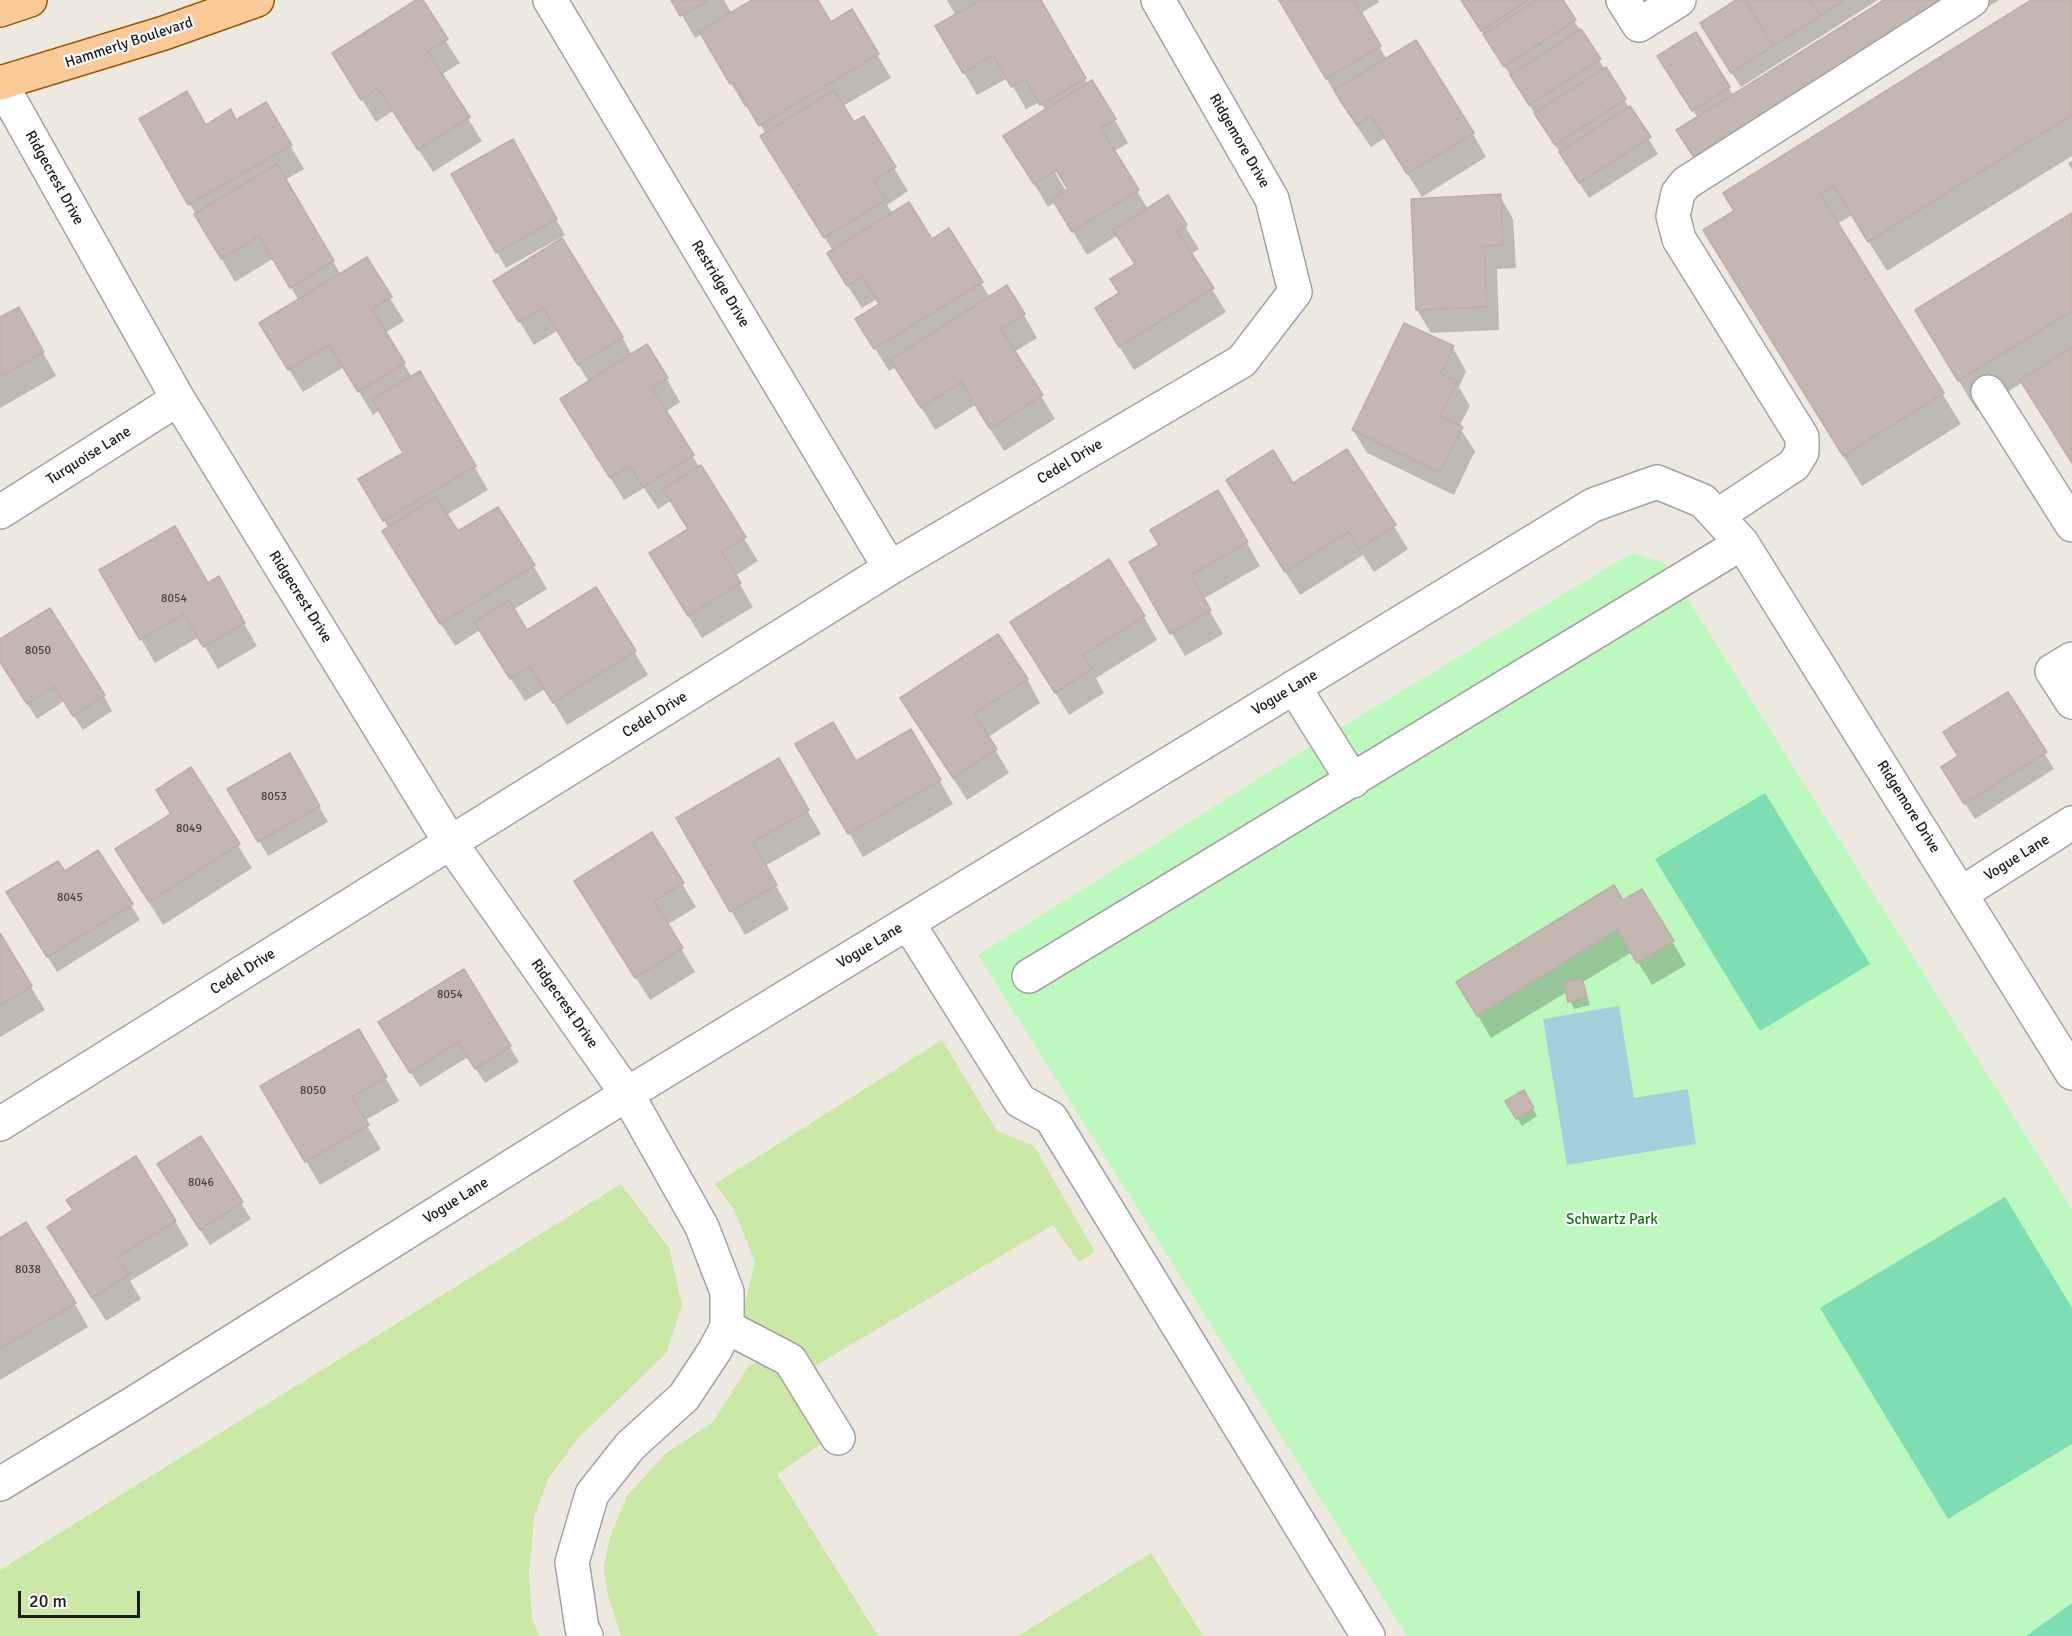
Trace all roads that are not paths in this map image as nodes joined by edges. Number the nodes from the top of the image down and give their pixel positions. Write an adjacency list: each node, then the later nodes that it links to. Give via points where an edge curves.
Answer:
1 (30, 0): 8 (main road)
2 (257, 0): 9 (main road, Hammerly Boulevard)
3 (549, 0): 17 (street, Restridge Drive)
4 (1158, 0): 10 (street, Ridgemore Drive, via 1272,199)
5 (1623, 0): 6 (street, via 1639,25)
6 (1678, 0)
7 (1972, 0): 14 (street, via 1686,183 1678,193 1673,216 1679,239 1802,437 1802,452 1794,465)
8 (0, 10)
9 (0, 83): 12 (street, Ridgecrest Drive)
10 (1294, 292): 17 (street, Cedel Drive, via 1242,361)
11 (1988, 392): 15 (street)
12 (178, 399): 13 (street, Turquoise Lane); 23 (street, Ridgecrest Drive)
13 (0, 512)
14 (1717, 516): 16 (street, Vogue Lane); 19 (street, Vogue Lane, via 1703,501 1657,482 1593,505)
15 (2072, 525)
16 (1742, 543): 21 (street); 24 (street, Ridgemore Drive)
17 (890, 568): 23 (street, Cedel Drive)
18 (2072, 658): 20 (street, via 2052,671)
19 (1294, 687): 21 (street); 25 (street, Vogue Lane)
20 (2072, 702)
21 (1353, 781): 26 (street)
22 (2072, 823): 24 (street, Vogue Lane)
23 (450, 842): 28 (street, Ridgecrest Drive); 29 (street, Cedel Drive)
24 (1962, 893): 27 (street, Ridgemore Drive)
25 (908, 923): 28 (street, Vogue Lane); 34 (street, via 1020,1101 1051,1118)
26 (1029, 976)
27 (2072, 1073)
28 (627, 1094): 30 (street, Ridgecrest Drive, via 702,1227 727,1292); 32 (street, Vogue Lane)
29 (0, 1124)
30 (728, 1327): 31 (street, via 790,1360); 33 (street, via 684,1397 630,1446 592,1494 572,1562)
31 (838, 1438)
32 (0, 1484)
33 (586, 1636)
34 (1368, 1636)

